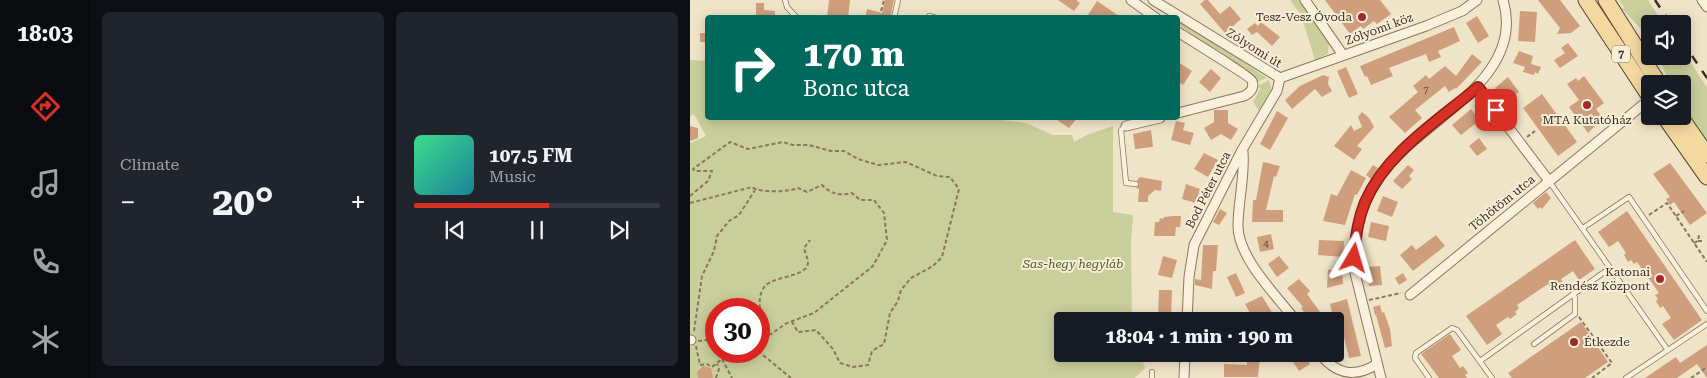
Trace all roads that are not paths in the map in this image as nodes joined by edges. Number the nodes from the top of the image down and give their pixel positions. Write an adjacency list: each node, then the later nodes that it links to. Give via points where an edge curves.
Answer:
1 (785, 0): 12 (lane)
2 (898, 0): 13 (lane)
3 (1130, 0): 14 (street)
4 (1152, 0): 15 (street, Zólyomi út)
5 (1306, 0): 18 (street)
6 (1477, 0): 18 (street, Zólyomi köz, via 1440,20)
7 (1503, 0): 22 (street, via 1505,36 1496,59)
8 (1586, 0): 21 (main road, 7)
9 (1606, 0): 19 (main road, 7)
10 (1702, 0): 11 (street)
11 (1707, 6)
12 (794, 15)
13 (895, 15)
14 (1152, 15)
15 (1177, 15)
16 (1180, 17): 20 (street, Zólyomi út)
17 (1180, 33): 24 (street, Zólyomi út, via 1246,74 1253,86 1248,94)
18 (1343, 55): 20 (street, Zólyomi út)
19 (1653, 75)
20 (1280, 78): 29 (street, Bod Péter utca, via 1277,90)
21 (1641, 84)
22 (1478, 87): 32 (street); 47 (street, via 1394,160 1366,200 1354,258)
23 (1641, 105): 32 (street, Töhötöm utca)
24 (1180, 112)
25 (1152, 120): 28 (street)
26 (1670, 125): 31 (main road)
27 (1686, 125): 30 (main road)
28 (1126, 126): 33 (lane, via 1121,130 1126,183)
29 (1242, 150): 39 (street, Bod Péter utca, via 1194,245); 40 (street, via 1238,226 1241,245)
30 (1707, 155)
31 (1707, 177)
32 (1549, 181): 34 (lane); 37 (street, Töhötöm utca)
33 (1136, 184)
34 (1583, 228): 35 (lane); 38 (lane, via 1629,198)
35 (1610, 268): 36 (lane); 43 (lane)
36 (1573, 294): 42 (lane, via 1575,314); 44 (lane)
37 (1410, 295)
38 (1707, 311)
39 (1187, 312)
40 (1289, 312)
41 (1707, 324): 43 (lane)
42 (1534, 344)
43 (1667, 349): 54 (lane)
44 (1480, 361): 52 (lane, via 1457,330 1450,329 1416,353 1415,358); 53 (lane)
45 (1185, 362): 50 (street)
46 (1326, 362): 47 (street, via 1334,373 1350,376 1363,375)
47 (1377, 364): 51 (street)
48 (1152, 372): 49 (lane)
49 (1152, 378)
50 (1184, 378)
51 (1381, 378)
52 (1429, 378)
53 (1492, 378)
54 (1626, 378)

